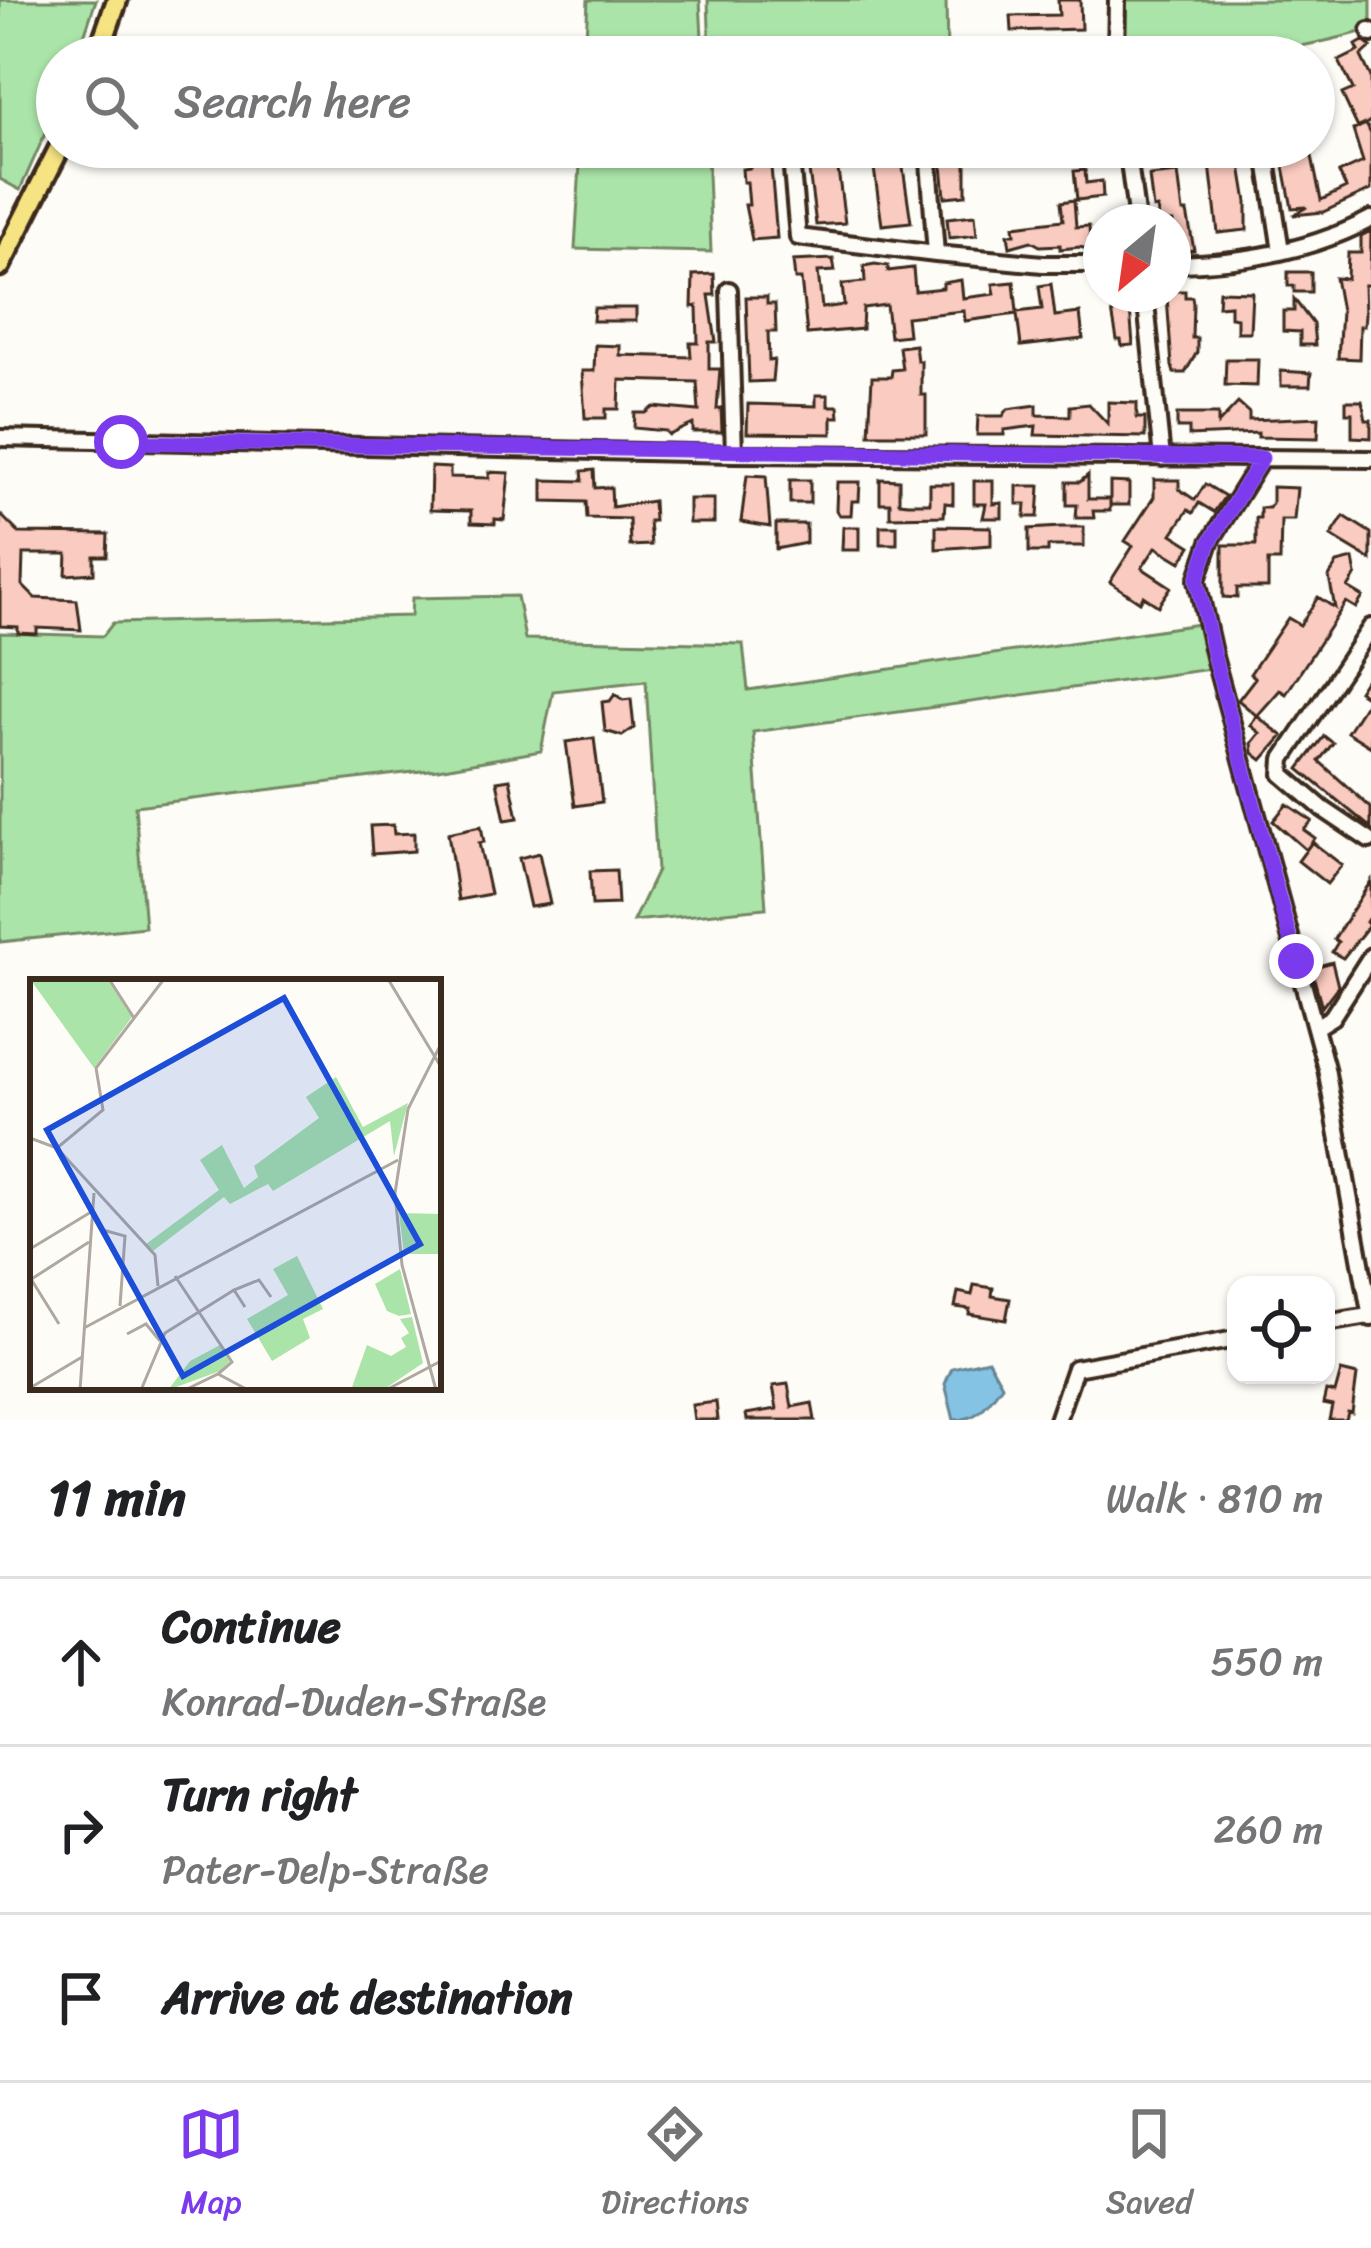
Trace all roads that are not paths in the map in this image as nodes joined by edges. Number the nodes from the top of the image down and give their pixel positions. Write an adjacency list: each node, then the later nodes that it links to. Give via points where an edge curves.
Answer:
1 (117, 0): 3 (main road)
2 (1117, 0): 4 (street)
3 (104, 36)
4 (1116, 36)
5 (49, 168): 16 (main road)
6 (791, 168): 13 (street, via 799,237)
7 (930, 168): 13 (street)
8 (1130, 168): 10 (street)
9 (1268, 168): 12 (street)
10 (1135, 204)
11 (1371, 219): 12 (street)
12 (1282, 251): 15 (street)
13 (936, 254): 14 (street)
14 (1083, 264)
15 (1191, 264)
16 (0, 266)
17 (729, 290): 20 (street)
18 (1147, 312): 21 (street)
19 (0, 438): 20 (street)
20 (734, 454): 21 (street)
21 (1162, 458): 22 (street)
22 (1262, 458): 23 (street); 27 (street, via 1210,542 1197,580)
23 (1371, 459)
24 (1371, 627): 25 (street, via 1282,759 1294,787)
25 (1369, 840)
26 (1371, 956): 27 (street, via 1333,1017)
27 (1316, 1027): 28 (street)
28 (1370, 1317): 29 (street)
29 (1335, 1322)
30 (1227, 1341): 31 (street, via 1076,1368)
31 (1058, 1420)

